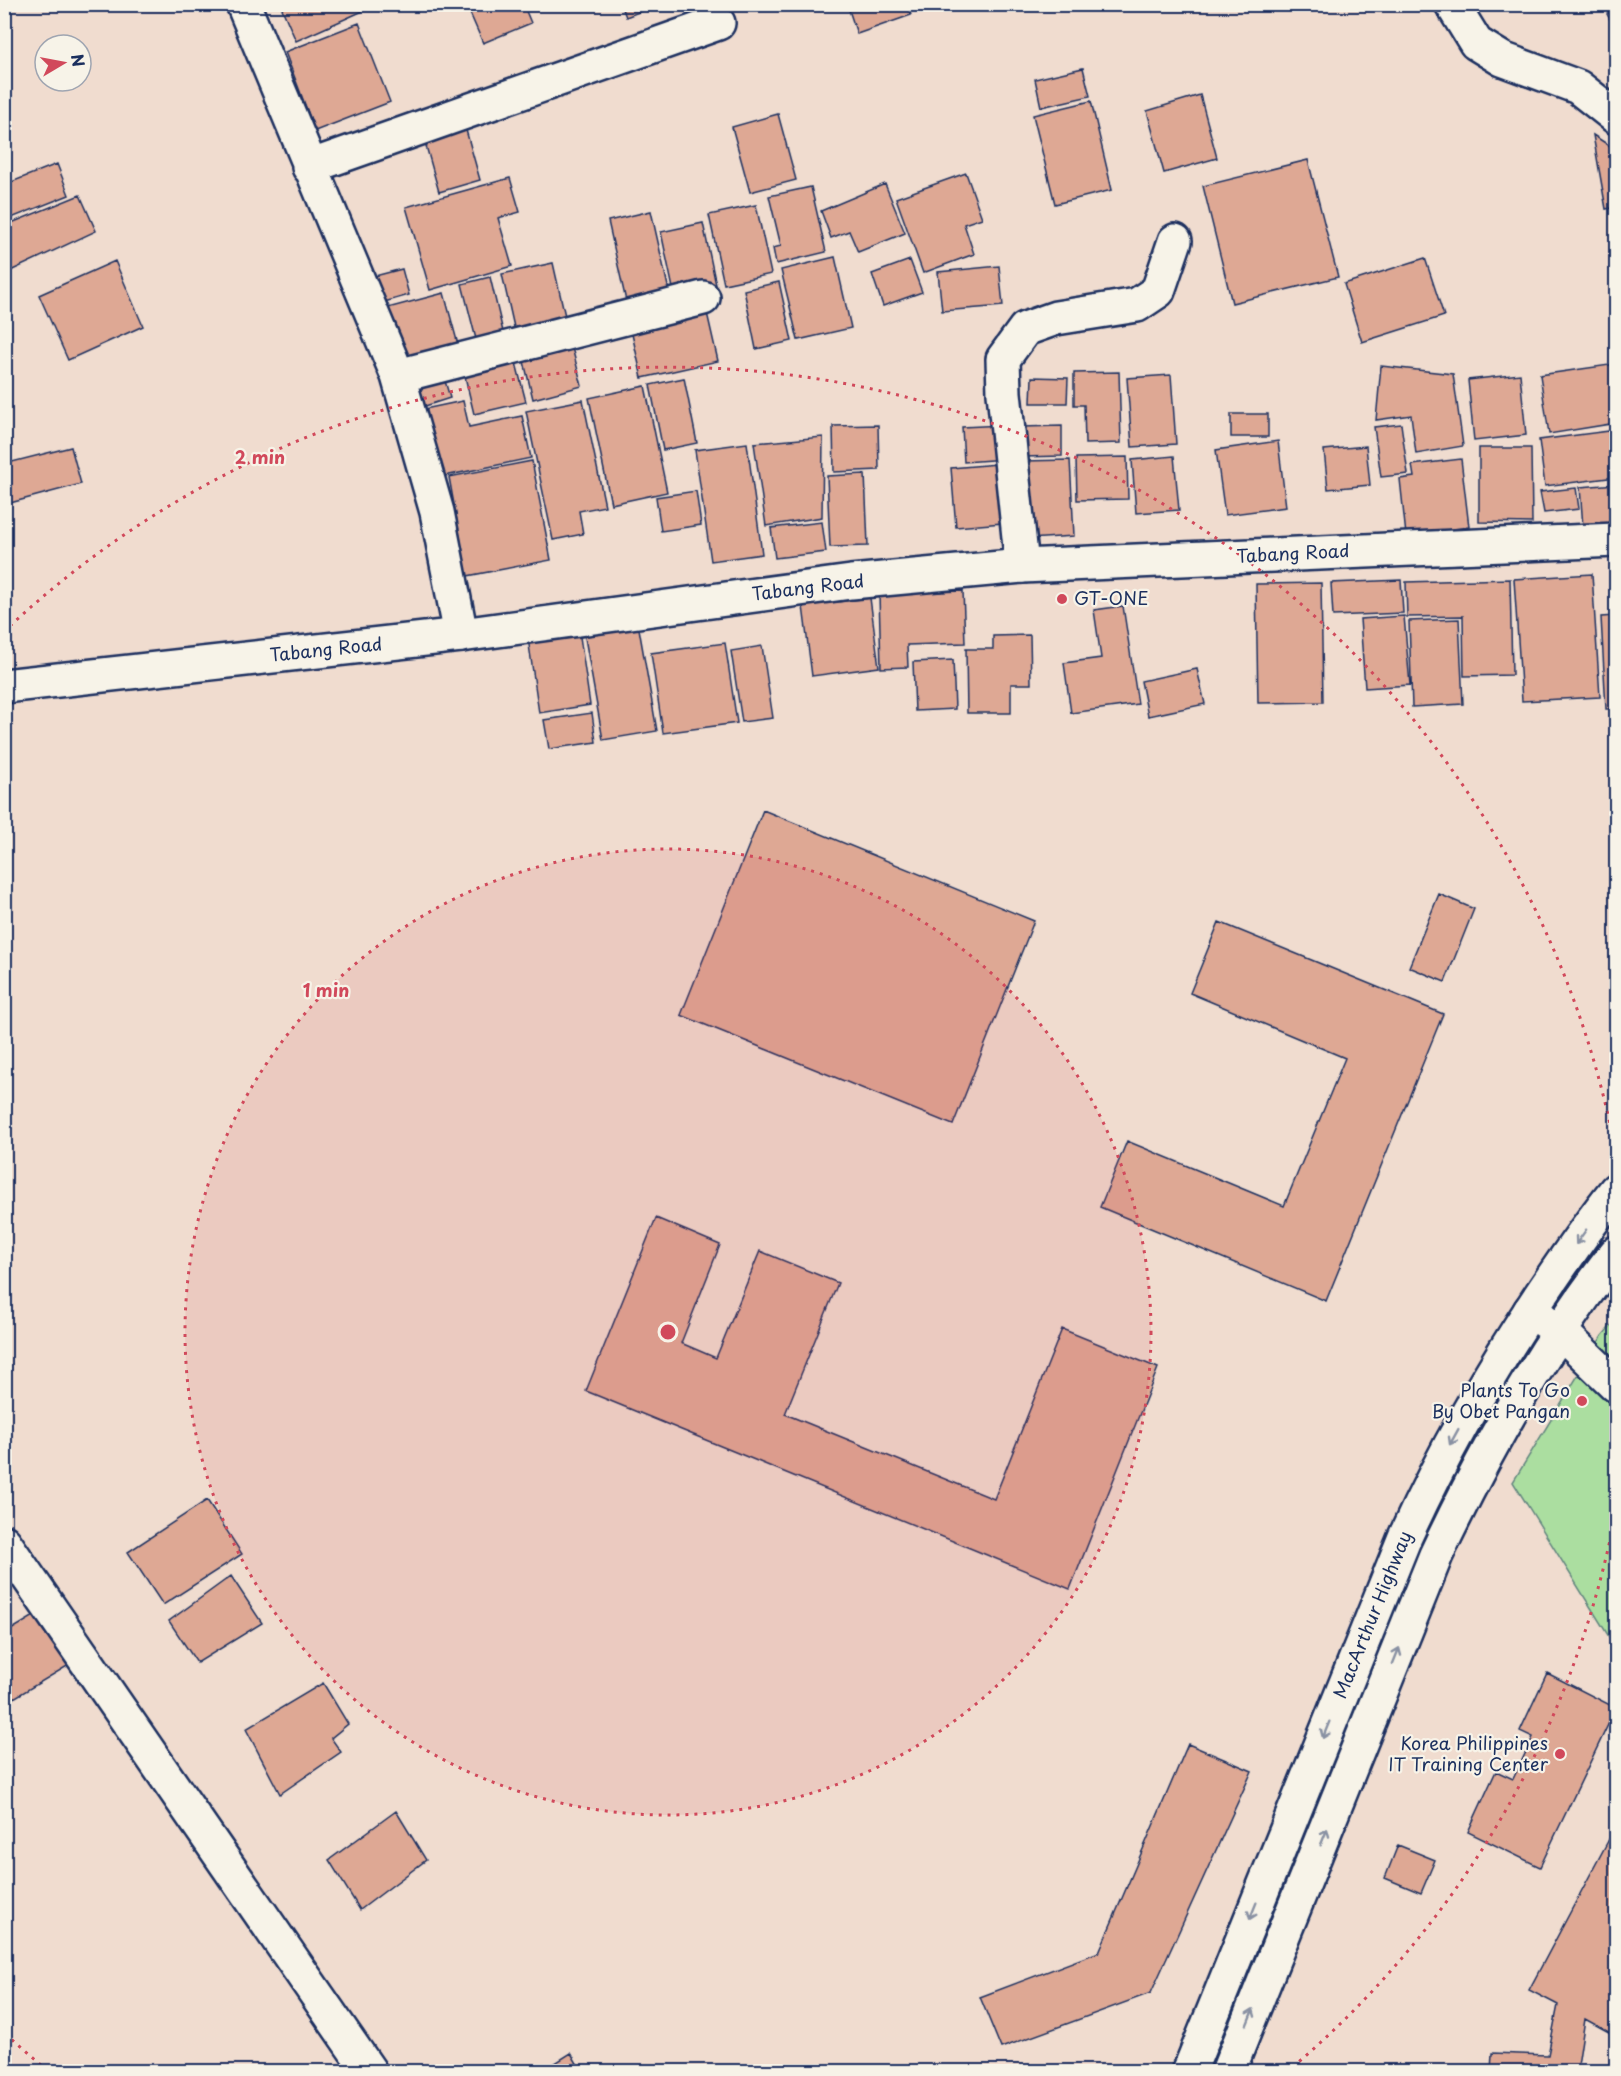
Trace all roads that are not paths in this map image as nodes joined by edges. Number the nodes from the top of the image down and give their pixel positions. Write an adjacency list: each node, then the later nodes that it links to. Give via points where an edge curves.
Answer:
1 (243, 4): 5 (main road)
2 (1452, 4): 4 (main road, via 1476,43 1502,59 1578,87)
3 (718, 23): 5 (main road)
4 (1617, 117)
5 (309, 166): 8 (main road)
6 (1175, 241): 10 (main road, via 1158,291 1151,296 1137,305 1056,318 1025,329 1003,359)
7 (703, 298): 8 (main road)
8 (398, 376): 11 (main road, via 437,512)
9 (1617, 540): 10 (main road, Tabang Road)
10 (1022, 566): 11 (main road, Tabang Road, via 851,582)
11 (461, 635): 12 (main road, Tabang Road)
12 (4, 686)
13 (1617, 1190): 15 (main road, MacArthur Highway, one-way to 15)
14 (1617, 1254): 16 (main road, MacArthur Highway)
15 (1530, 1311): 16 (main road); 20 (main road, MacArthur Highway, one-way to 20, via 1433,1475 1405,1537)
16 (1560, 1331): 17 (main road); 21 (main road, MacArthur Highway, one-way to 16, via 1436,1555 1496,1434)
17 (1617, 1385)
18 (4, 1542): 19 (main road)
19 (370, 2072)
20 (1189, 2072)
21 (1228, 2072)

